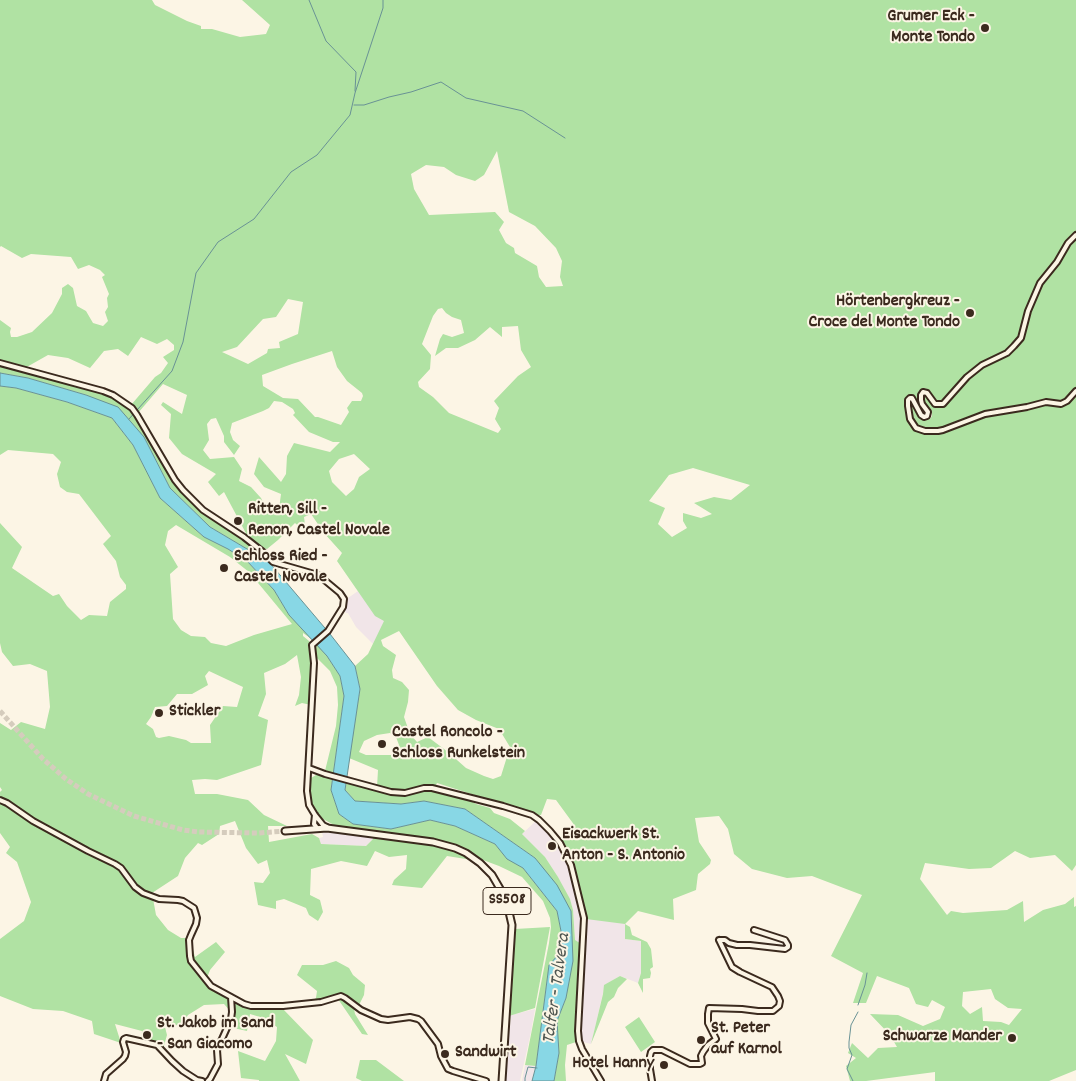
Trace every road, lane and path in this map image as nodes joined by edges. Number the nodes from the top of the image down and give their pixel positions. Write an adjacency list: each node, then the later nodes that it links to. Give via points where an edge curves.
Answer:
1 (1076, 235): 3 (street, via 1040,283 1021,338 1014,346 982,365 942,404 935,404 927,393 922,393 927,416 921,415 912,398 908,400 908,406 916,428 943,430 985,414 1046,402 1061,404)
2 (0, 363): 4 (street, via 113,394 132,408 175,480 203,510 244,537 273,562 318,576 340,593 344,599 343,607 328,631 313,644)
3 (1076, 391)
4 (309, 768): 6 (street, via 307,791 309,806); 18 (street, via 398,794 432,788 503,806 532,815 550,831 571,865 584,918 579,1038)
5 (0, 800): 12 (street, via 115,864 143,894 183,901 194,908 197,918 189,940 192,961 211,986)
6 (315, 815): 7 (street); 8 (street)
7 (320, 821): 8 (street); 9 (street)
8 (316, 826): 9 (main road, SS508); 10 (main road, SS508)
9 (327, 828): 17 (main road, SS508, via 433,842 455,848 480,863 492,875 506,899 512,925)
10 (285, 831)
11 (754, 930): 19 (street, via 785,940 788,947 737,946 719,940 732,967 772,987 780,1001 779,1006 773,1011 709,1008 708,1023 716,1039 703,1052 702,1063 690,1064 661,1050 652,1051)
12 (231, 997): 15 (street, via 232,1019 217,1050 218,1066); 16 (street, via 248,1006 276,1006 321,1002 341,996 381,1020 418,1019 438,1044 440,1056 448,1068)
13 (104, 1081): 14 (street, via 106,1074 125,1056 123,1042 126,1038 157,1045 183,1071)
14 (202, 1081)
15 (208, 1081)
16 (486, 1081)
17 (502, 1081)
18 (601, 1081)
19 (652, 1081)

